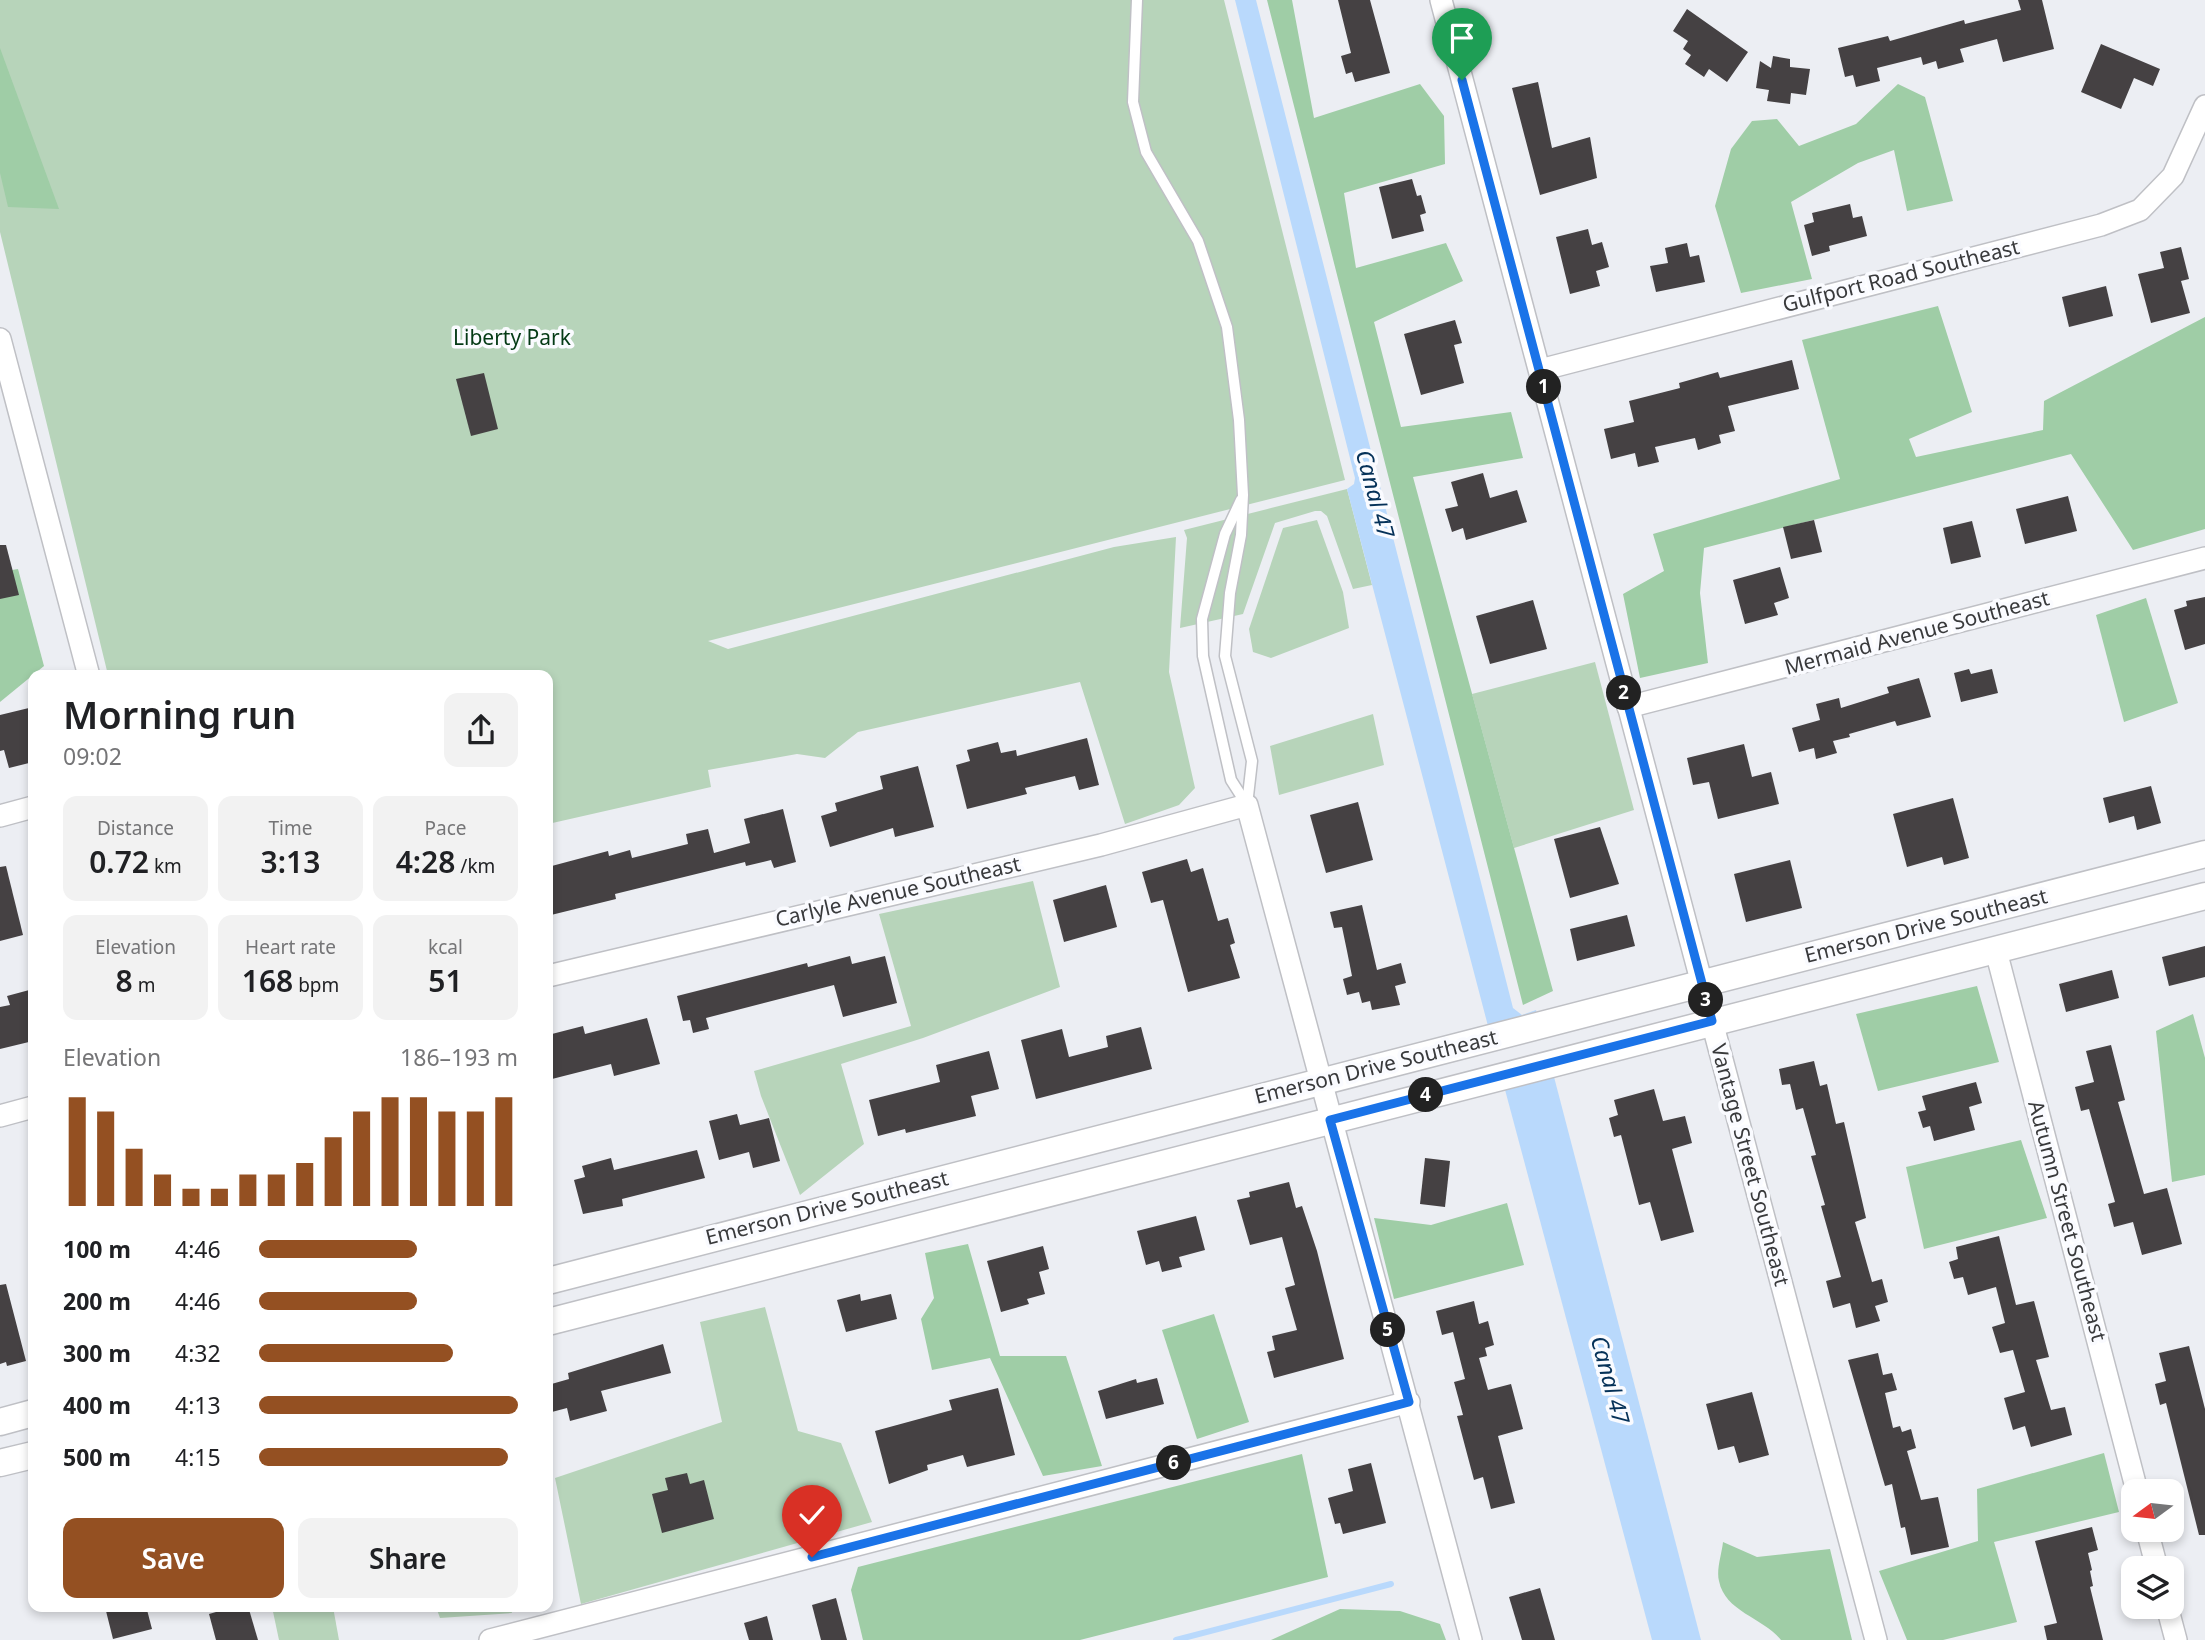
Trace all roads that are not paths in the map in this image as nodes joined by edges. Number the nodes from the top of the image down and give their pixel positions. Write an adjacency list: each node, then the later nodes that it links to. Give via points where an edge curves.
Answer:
1 (1137, 0): 6 (lane, via 1133,102 1146,152 1198,240 1227,327)
2 (1441, 0): 5 (street, Vantage Street Southeast)
3 (2205, 106): 5 (street, Gulfport Road Southeast, via 2173,176 2140,210 2101,225)
4 (0, 339): 8 (street)
5 (1540, 370): 9 (street, Vantage Street Southeast)
6 (1243, 495): 10 (lane, via 1226,656 1252,761); 10 (lane, via 1225,534 1202,619 1203,656 1231,780)
7 (2205, 558): 9 (street, Mermaid Avenue Southeast)
8 (87, 670)
9 (1628, 707): 17 (street, Vantage Street Southeast)
10 (1247, 805): 16 (street, Carlyle Avenue Southeast, via 1101,845); 19 (street)
11 (28, 808): 12 (street)
12 (0, 816)
13 (2205, 855): 17 (street, Emerson Drive Southeast)
14 (2205, 896): 15 (street, Emerson Drive Southeast)
15 (1996, 951): 18 (street, Emerson Drive Southeast); 30 (street, Autumn Street Southeast)
16 (553, 975)
17 (1702, 982): 18 (street, Vantage Street Southeast); 19 (street, Emerson Drive Southeast)
18 (1712, 1021): 22 (street, Emerson Drive Southeast); 34 (street, Vantage Street Southeast)
19 (1320, 1081): 22 (street); 23 (street, Emerson Drive Southeast)
20 (28, 1108): 21 (street)
21 (0, 1116)
22 (1330, 1120): 24 (street, Emerson Drive Southeast); 25 (street)
23 (553, 1280)
24 (553, 1321)
25 (1409, 1402): 32 (street); 33 (street)
26 (28, 1414): 27 (street)
27 (0, 1422)
28 (28, 1456): 29 (street)
29 (0, 1463)
30 (2134, 1479)
31 (2170, 1619): 35 (street)
32 (490, 1640)
33 (1471, 1640)
34 (1876, 1640)
35 (2176, 1640)

